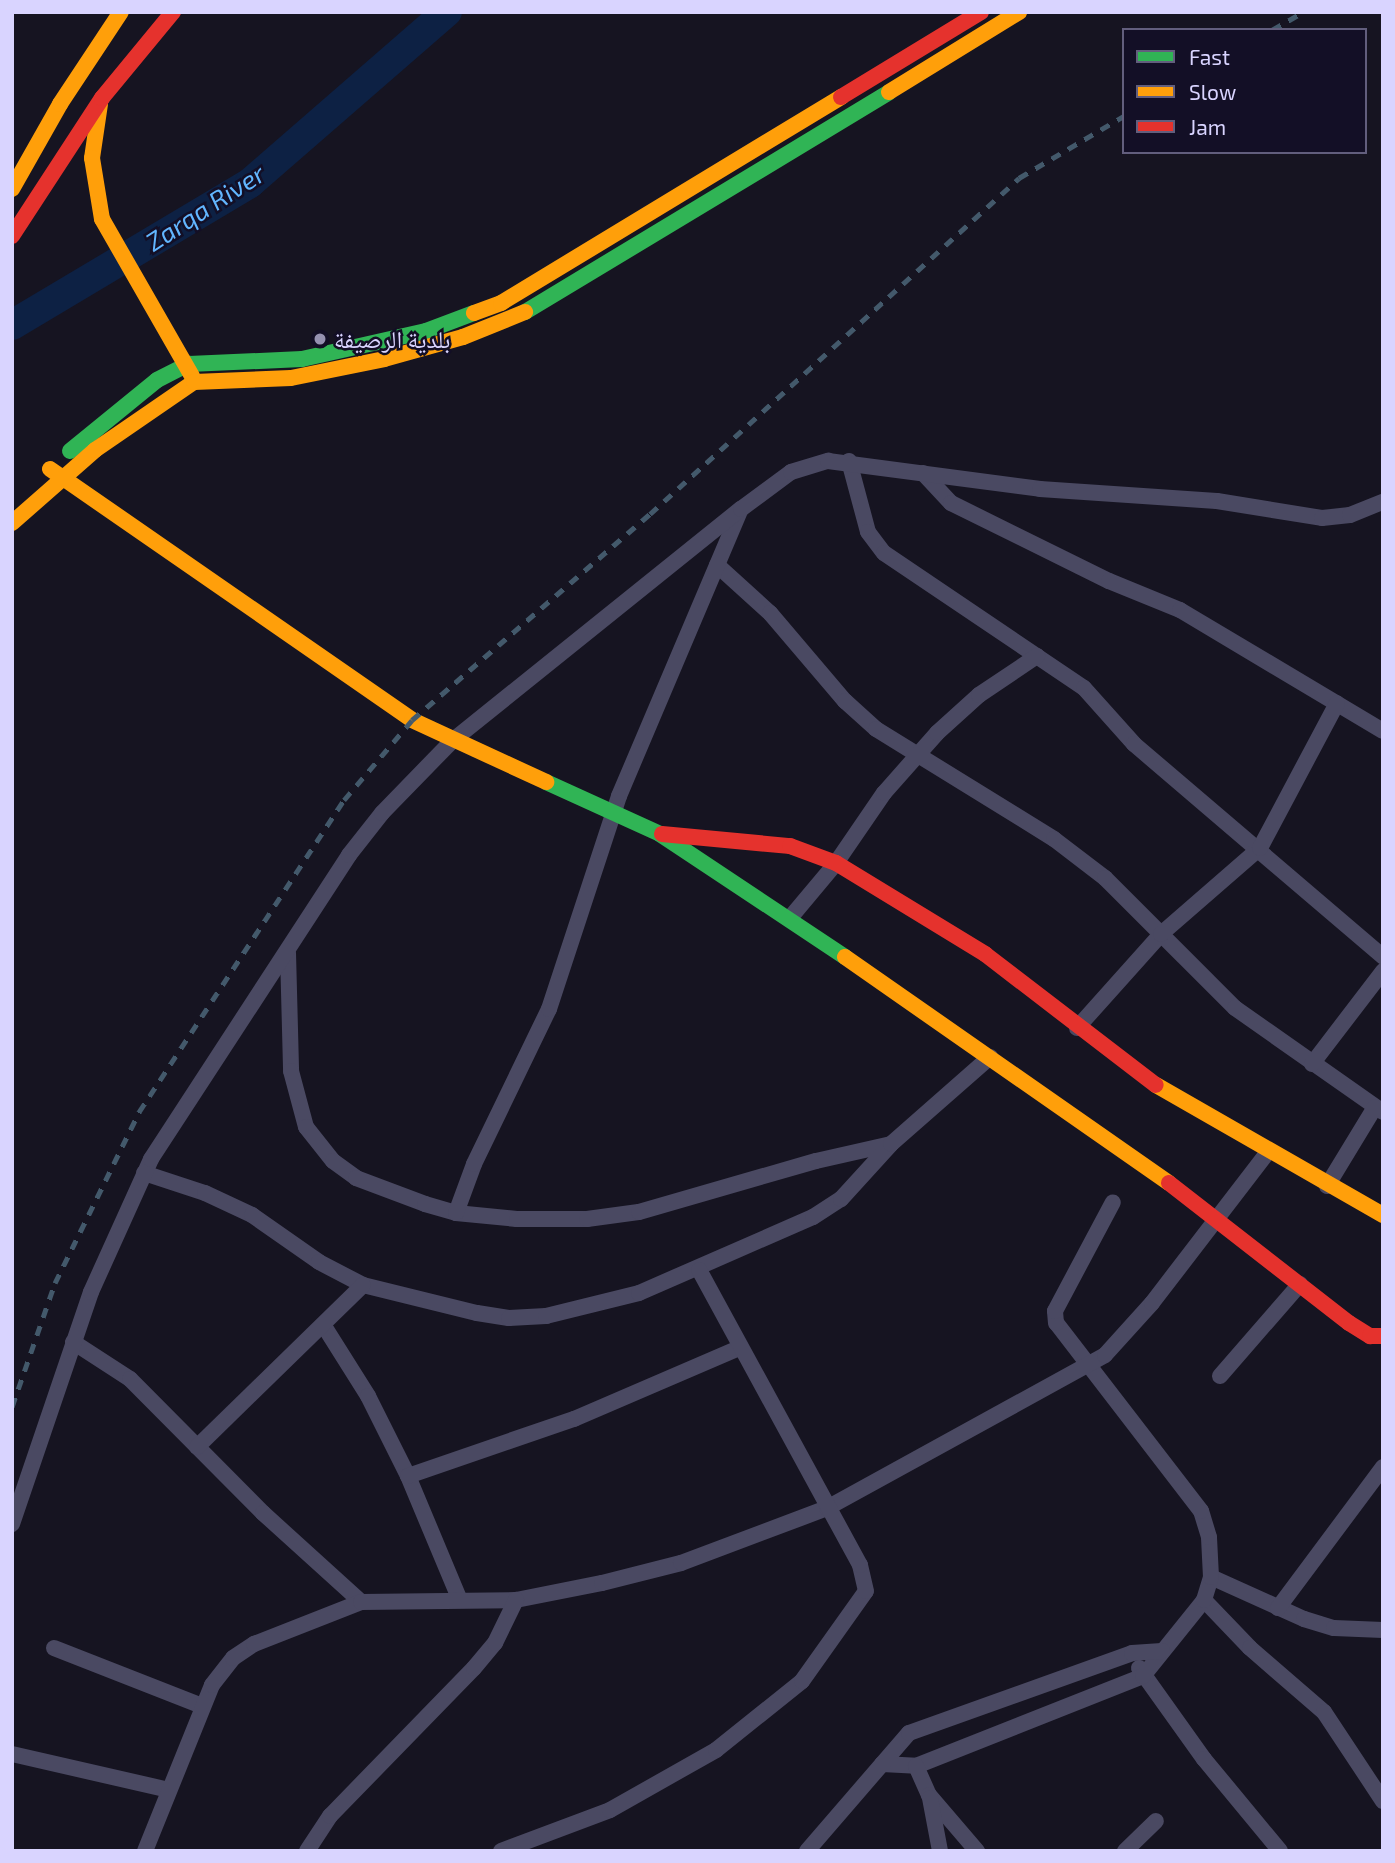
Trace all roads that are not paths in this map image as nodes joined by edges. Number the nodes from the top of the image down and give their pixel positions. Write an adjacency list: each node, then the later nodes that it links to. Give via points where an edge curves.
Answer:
1 (121, 12): 6 (street, via 60,104)
2 (173, 12): 5 (street)
3 (981, 12): 8 (street)
4 (1019, 12): 9 (street)
5 (102, 98): 7 (street); 10 (street, via 92,158 102,219)
6 (12, 189)
7 (12, 236)
8 (579, 258): 9 (street); 10 (street, via 501,303 426,331 302,359)
9 (590, 276): 11 (street, via 499,323 384,359 291,378)
10 (189, 364): 11 (street); 14 (street, via 157,380)
11 (194, 382): 12 (street)
12 (95, 450): 14 (street); 17 (street, via 92,481)
13 (849, 461): 15 (street); 20 (street, via 810,464); 23 (street, via 868,532 884,553)
14 (58, 471): 16 (street); 17 (street); 18 (street)
15 (923, 473): 19 (street, via 1040,489 1217,501 1322,518); 24 (street, via 951,503 1109,581 1180,610)
16 (12, 502)
17 (101, 503): 18 (street, via 69,499); 26 (street, via 397,711)
18 (29, 506): 21 (street)
19 (1380, 508)
20 (741, 509): 22 (street); 26 (street)
21 (12, 523)
22 (717, 565): 27 (street, via 770,613 845,701); 28 (street)
23 (1037, 656): 27 (street, via 979,695); 31 (street, via 1084,688 1134,744)
24 (1337, 703): 25 (street); 31 (street)
25 (1383, 731)
26 (452, 741): 28 (street); 36 (street, via 382,813 335,874)
27 (915, 756): 32 (street); 35 (street, via 1054,839 1105,878)
28 (613, 814): 29 (street); 48 (street, via 549,1009 474,1164)
29 (660, 834): 30 (street); 33 (street)
30 (747, 840): 32 (street, via 790,846); 33 (street, via 728,860)
31 (1260, 848): 35 (street); 37 (street)
32 (836, 863): 34 (street); 39 (street, via 985,954)
33 (733, 881): 34 (street)
34 (790, 918): 40 (street)
35 (1161, 934): 39 (street); 41 (street, via 1235,1008)
36 (288, 953): 45 (street, via 205,1071); 48 (street, via 291,1072 306,1128 333,1161 356,1178)
37 (1383, 957)
38 (1383, 971): 41 (street)
39 (1077, 1028): 44 (street, via 1167,1094)
40 (990, 1058): 43 (street); 50 (street)
41 (1312, 1065): 42 (street)
42 (1379, 1109): 46 (street)
43 (891, 1144): 48 (street, via 639,1213 587,1219); 51 (street, via 841,1199)
44 (1266, 1153): 46 (street); 50 (street)
45 (144, 1173): 52 (street, via 240,1209); 56 (street)
46 (1327, 1186): 49 (street)
47 (1113, 1202): 58 (street, via 1055,1311 1058,1327)
48 (456, 1213)
49 (1383, 1215)
50 (1218, 1217): 53 (street); 58 (street, via 1122,1339)
51 (699, 1270): 52 (street, via 583,1309 509,1318 442,1307); 57 (street)
52 (363, 1284): 54 (street)
53 (1300, 1284): 55 (street, via 1349,1324); 59 (street)
54 (324, 1326): 60 (street); 62 (street, via 368,1396)
55 (1381, 1340)
56 (73, 1342): 60 (street, via 130,1379); 64 (street)
57 (739, 1348): 62 (street, via 574,1419); 63 (street)
58 (1090, 1366): 63 (street); 65 (street, via 1201,1510 1209,1537)
59 (1220, 1376)
60 (197, 1447): 69 (street)
61 (1383, 1467): 70 (street)
62 (408, 1476): 66 (street)
63 (827, 1508): 67 (street, via 681,1563); 86 (street, via 867,1584 860,1602 802,1681 716,1750 649,1791)
64 (12, 1524)
65 (1211, 1577): 68 (street); 70 (street)
66 (458, 1598): 67 (street); 69 (street)
67 (516, 1600): 85 (street, via 495,1643 416,1732 330,1816)
68 (1204, 1600): 73 (street); 82 (street, via 1250,1648 1324,1712)
69 (361, 1602): 76 (street, via 273,1635 233,1658)
70 (1278, 1608): 71 (street, via 1334,1628)
71 (1383, 1630)
72 (54, 1648): 76 (street)
73 (1162, 1651): 74 (street); 75 (street)
74 (1132, 1653): 75 (street); 78 (street, via 909,1733)
75 (1143, 1676): 79 (street); 91 (street)
76 (202, 1706): 80 (street)
77 (12, 1754): 80 (street)
78 (882, 1764): 79 (street); 87 (street)
79 (916, 1766): 81 (street)
80 (169, 1790): 84 (street)
81 (929, 1795): 88 (street); 89 (street)
82 (1383, 1801)
83 (1156, 1821): 90 (street)
84 (145, 1851)
85 (307, 1851)
86 (501, 1851)
87 (807, 1851)
88 (940, 1851)
89 (977, 1851)
90 (1125, 1851)
91 (1280, 1851)

